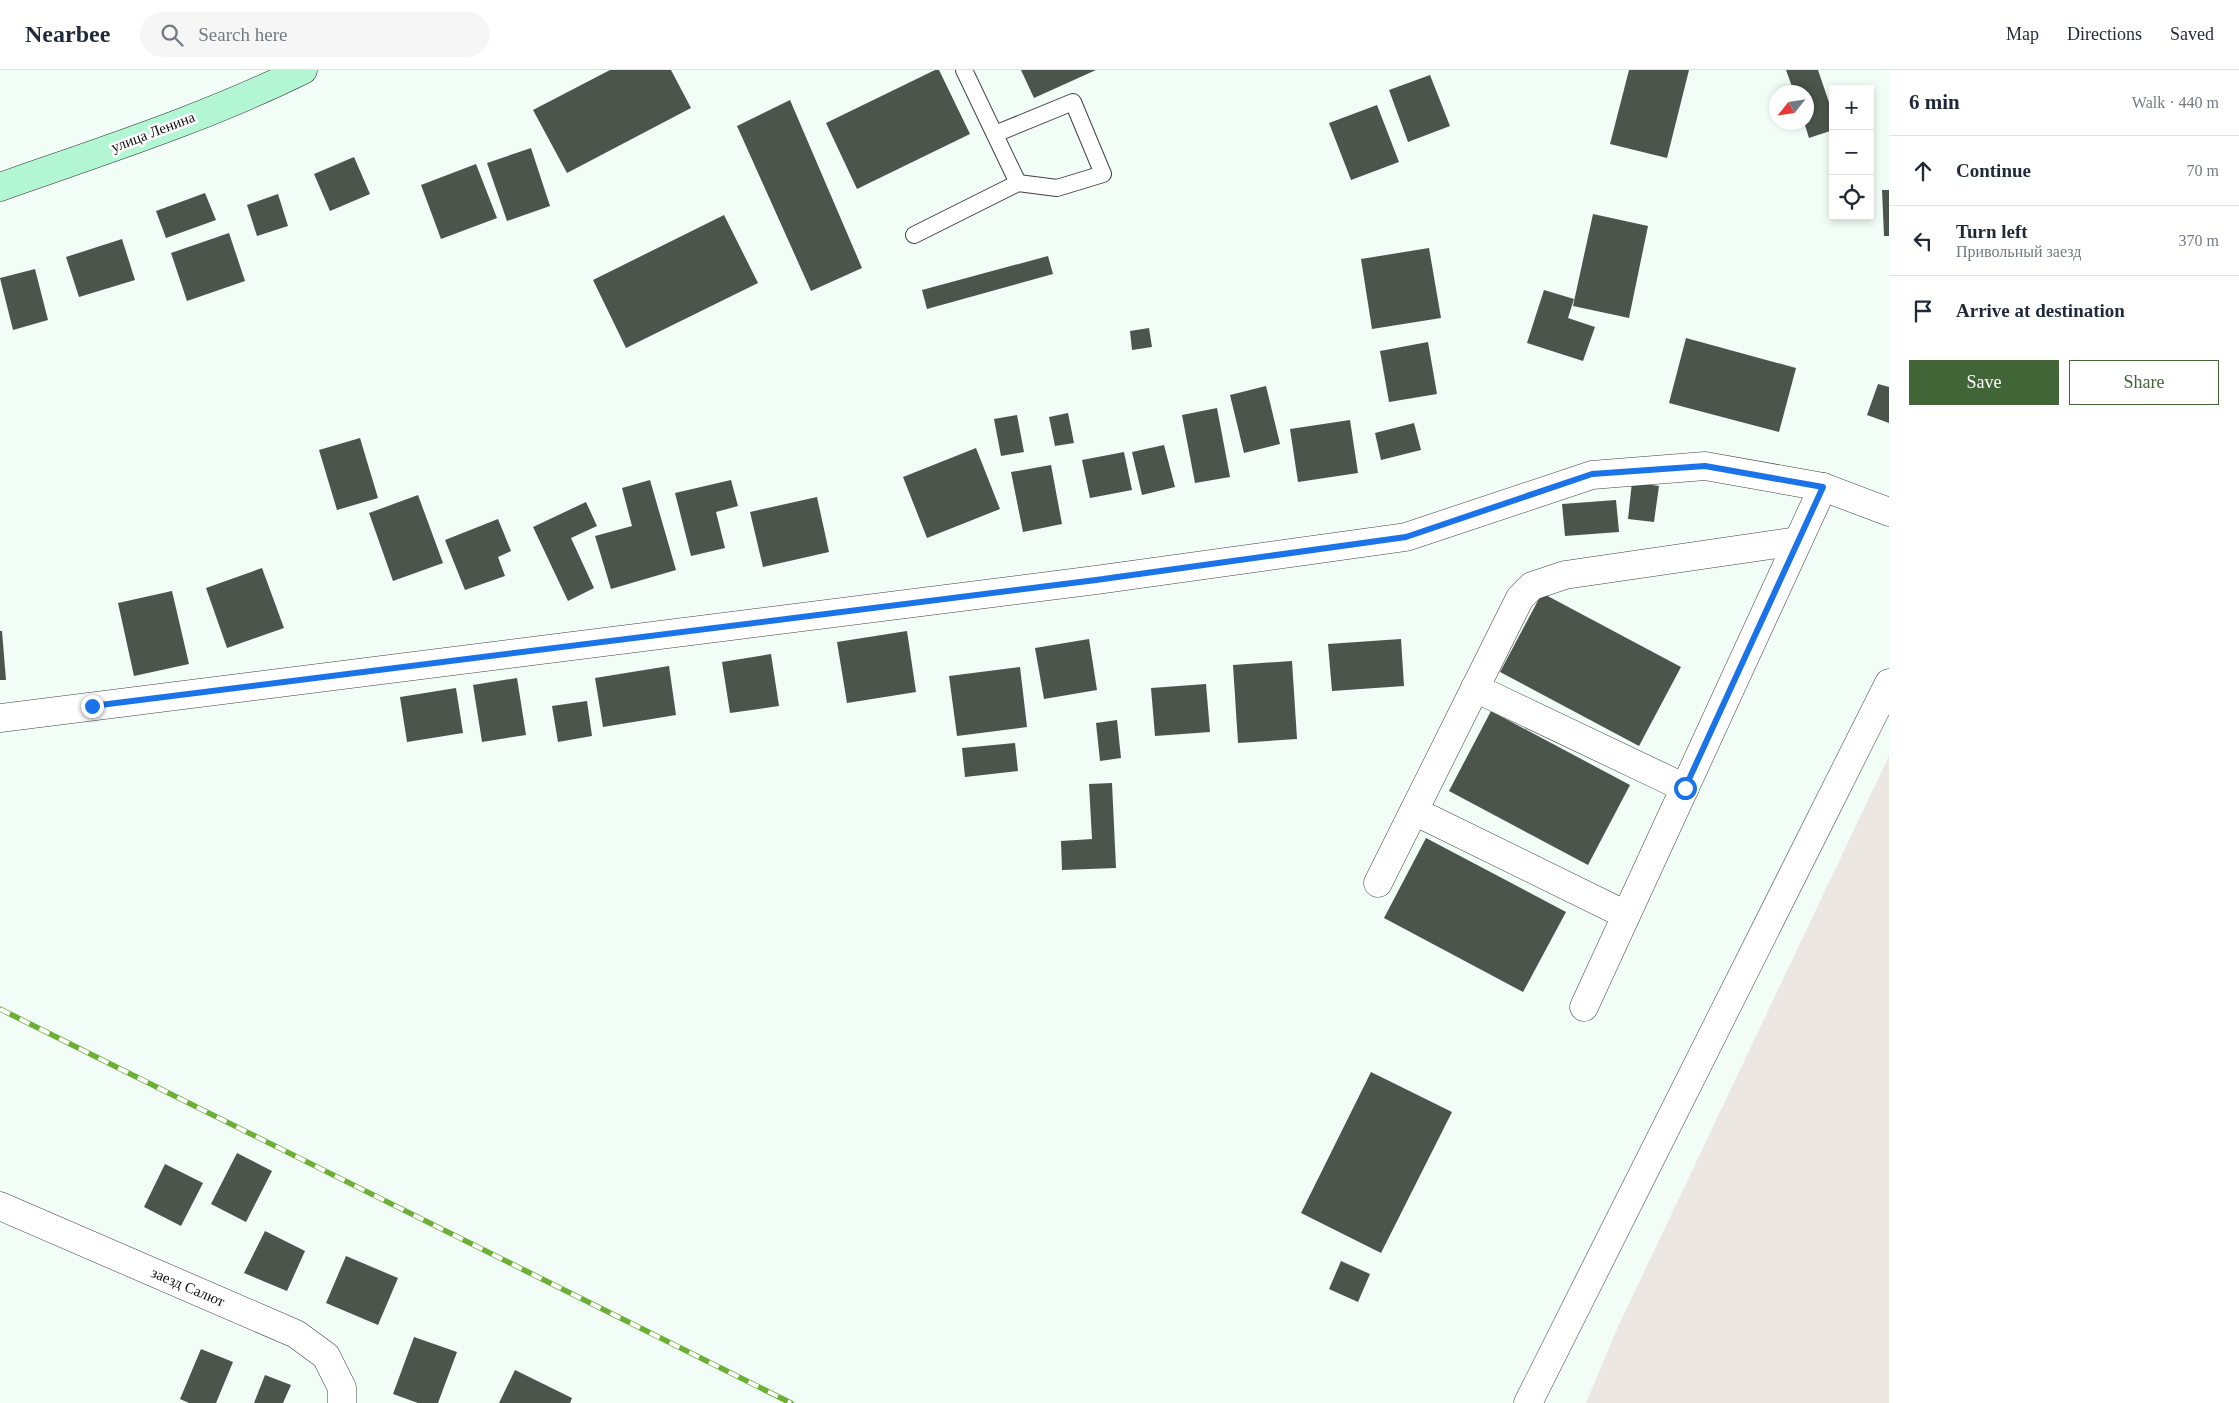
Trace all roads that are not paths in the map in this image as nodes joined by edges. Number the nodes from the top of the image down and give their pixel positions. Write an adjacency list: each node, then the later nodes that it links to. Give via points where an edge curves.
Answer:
1 (304, 70): 5 (main road, улица Ленина, via 200,115)
2 (964, 70): 3 (lane)
3 (995, 134): 4 (lane); 4 (lane, via 1073,102 1103,174 1057,188)
4 (1018, 183): 6 (lane)
5 (0, 187)
6 (914, 235)
7 (1823, 487): 8 (street); 9 (street); 12 (street, via 1705,466 1592,474 1406,537)
8 (1889, 512)
9 (1798, 540): 11 (street, via 1565,575 1532,586 1520,598); 13 (street)
10 (1889, 683): 20 (street)
11 (1475, 688): 13 (street); 14 (street)
12 (0, 718)
13 (1685, 788): 16 (street)
14 (1414, 811): 15 (street); 16 (street)
15 (1378, 883)
16 (1626, 915): 17 (street)
17 (1584, 1007)
18 (0, 1206): 19 (street, заезд Салют, via 296,1334 326,1356 342,1388)
19 (342, 1403)
20 (1528, 1403)

